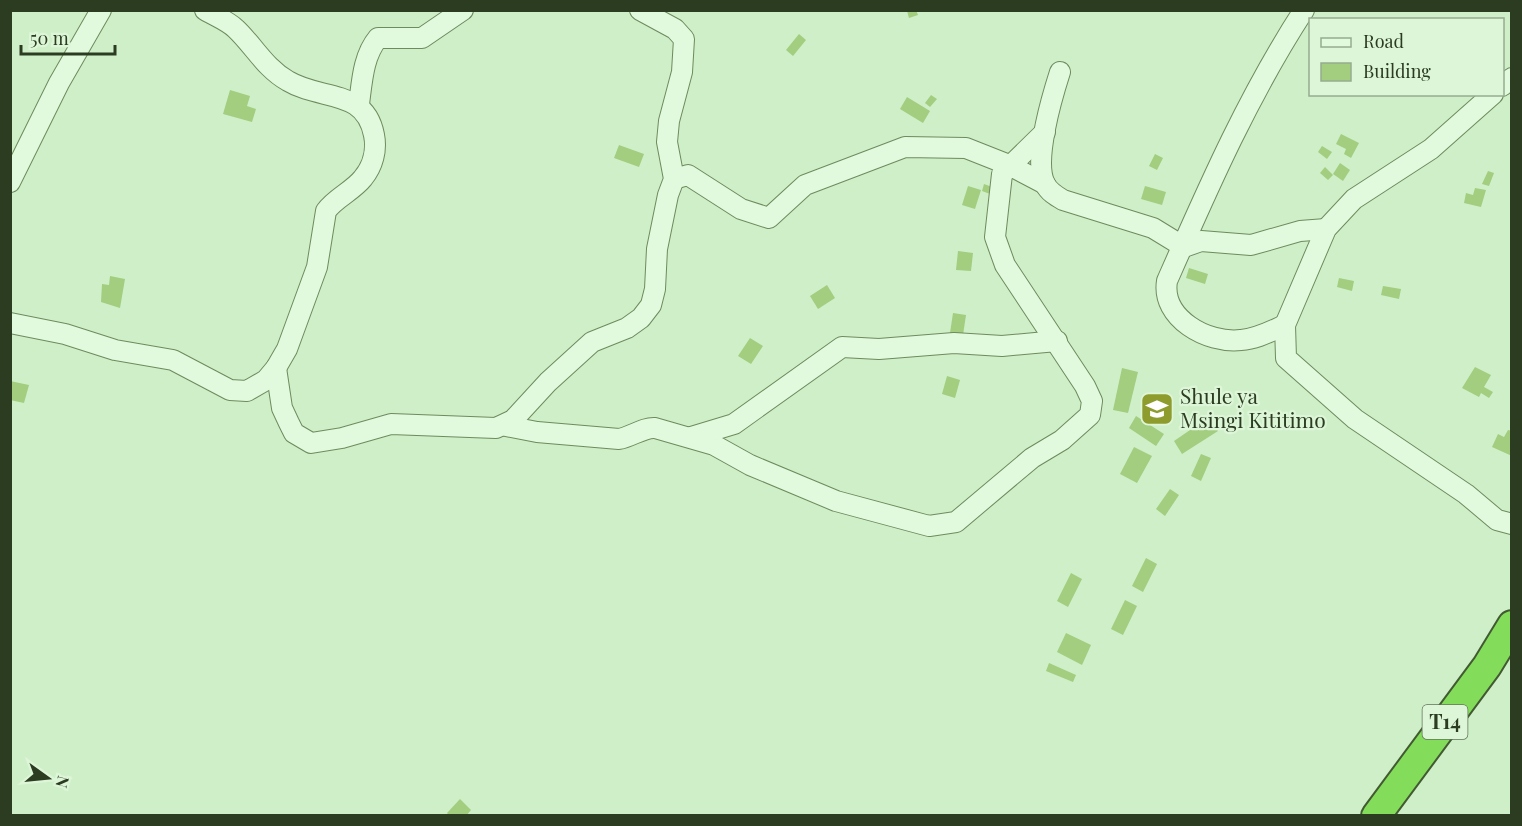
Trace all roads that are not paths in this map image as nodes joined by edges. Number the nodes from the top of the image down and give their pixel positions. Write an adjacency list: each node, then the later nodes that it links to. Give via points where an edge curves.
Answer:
1 (101, 10): 12 (street)
2 (205, 10): 8 (street, via 238,30 258,56 286,80)
3 (463, 10): 8 (street, via 422,38 378,38 365,68)
4 (640, 10): 11 (street, via 675,29 684,39 682,72 667,142)
5 (1304, 10): 15 (street, via 1223,152)
6 (1060, 72): 9 (street)
7 (1492, 96): 14 (street, via 1431,149 1354,199)
8 (359, 104): 21 (street, via 372,123 375,140 371,167 326,212 318,267)
9 (1045, 132): 10 (street); 13 (street, via 1041,171)
10 (1009, 165): 11 (street, via 966,148 905,147 805,185 769,218 741,209 688,175); 13 (street); 18 (street, via 1002,174 995,237 1020,290)
11 (674, 179): 22 (street, via 660,228 651,305 627,328 592,342)
12 (10, 182)
13 (1045, 184): 15 (street, via 1063,200 1153,228)
14 (1326, 229): 15 (street, via 1300,231 1251,245 1201,241); 17 (street)
15 (1184, 247): 19 (street, via 1167,281 1165,294 1169,304 1188,326 1220,339)
16 (10, 322): 21 (street, via 115,350 172,360 230,390 247,391)
17 (1286, 325): 19 (street); 20 (street)
18 (1057, 340): 23 (street, via 1002,346 954,343 879,349 842,347 734,424); 23 (street, via 1092,401 1090,415 956,522 929,526 851,506)
19 (1239, 341): 20 (street, via 1263,346)
20 (1286, 358): 24 (street, via 1355,418 1466,494 1497,520)
21 (276, 368): 22 (street, via 282,408 289,423 294,433 311,442 391,424 464,429)
22 (506, 426): 23 (street, via 619,439 649,428)
23 (691, 437)
24 (1512, 524)
25 (1507, 643): 26 (highway, T14)
26 (1376, 816)

